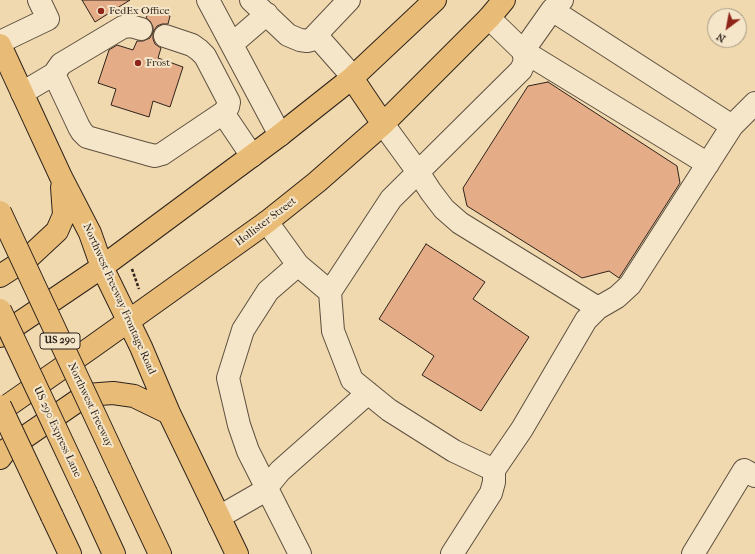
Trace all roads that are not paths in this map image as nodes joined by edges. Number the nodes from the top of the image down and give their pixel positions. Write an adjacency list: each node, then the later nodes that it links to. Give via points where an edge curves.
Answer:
1 (39, 0): 13 (lane, via 48,19)
2 (208, 0): 14 (lane)
3 (251, 0): 8 (lane)
4 (349, 0): 11 (lane)
5 (435, 0): 17 (main road)
6 (504, 0): 9 (main road, Hollister Street)
7 (557, 5): 15 (lane); 22 (lane)
8 (267, 14): 11 (lane, via 288,35 307,41); 14 (lane)
9 (489, 18): 15 (lane); 21 (main road, Hollister Street)
10 (141, 29): 16 (lane, via 123,27 61,64)
11 (316, 35): 17 (lane)
12 (165, 36): 20 (lane, via 192,45 205,56 229,102)
13 (0, 43): 18 (main road, Northwest Freeway Frontage Road)
14 (232, 44): 23 (lane)
15 (523, 51): 25 (lane); 26 (lane, via 525,61 521,70)
16 (54, 74): 18 (lane); 20 (lane, via 82,132 87,137 155,156 162,154)
17 (352, 77): 21 (main road); 23 (main road)
18 (22, 93): 27 (main road, Northwest Freeway Frontage Road)
19 (755, 103): 22 (lane)
20 (223, 113): 24 (lane)
21 (383, 124): 26 (lane); 29 (main road, Hollister Street)
22 (732, 126): 25 (lane)
23 (280, 135): 24 (main road)
24 (252, 156): 31 (main road)
25 (708, 164): 34 (lane, via 630,285 617,297)
26 (418, 172): 33 (lane, via 391,199); 34 (lane, via 444,209 460,223)
27 (61, 177): 31 (main road, Northwest Freeway Frontage Road, via 90,233); 32 (main road, via 64,216 57,231 28,258)
28 (0, 212): 49 (main road, Northwest Freeway / US 290, bridge)
29 (267, 222): 30 (lane); 36 (main road, Hollister Street)
30 (298, 265): 33 (lane); 45 (lane, via 268,292 243,330 228,378 248,451)
31 (102, 267): 36 (main road, Northwest Freeway Frontage Road); 37 (main road)
32 (0, 276)
33 (330, 292): 38 (lane, via 332,331 352,380)
34 (598, 308): 43 (lane, via 586,320 522,429)
35 (0, 310): 48 (main road, US 290 Express Lane, bridge)
36 (128, 321): 40 (main road, Hollister Street); 41 (main road, Northwest Freeway Frontage Road)
37 (0, 336)
38 (368, 393): 43 (lane, via 389,410 448,447); 45 (lane, via 280,471)
39 (0, 406): 47 (main road, bridge)
40 (0, 411)
41 (169, 413): 42 (main road, via 134,396 113,392 86,395 6,450); 46 (main road, Northwest Freeway Frontage Road)
42 (0, 458)
43 (494, 470): 52 (lane, via 491,494)
44 (755, 476): 53 (lane, via 744,470)
45 (267, 487): 46 (lane, via 253,499); 51 (lane)
46 (219, 517): 50 (main road, Northwest Freeway Frontage Road)
47 (70, 554)
48 (114, 554)
49 (160, 554)
50 (237, 554)
51 (300, 554)
52 (452, 554)
53 (693, 554)

